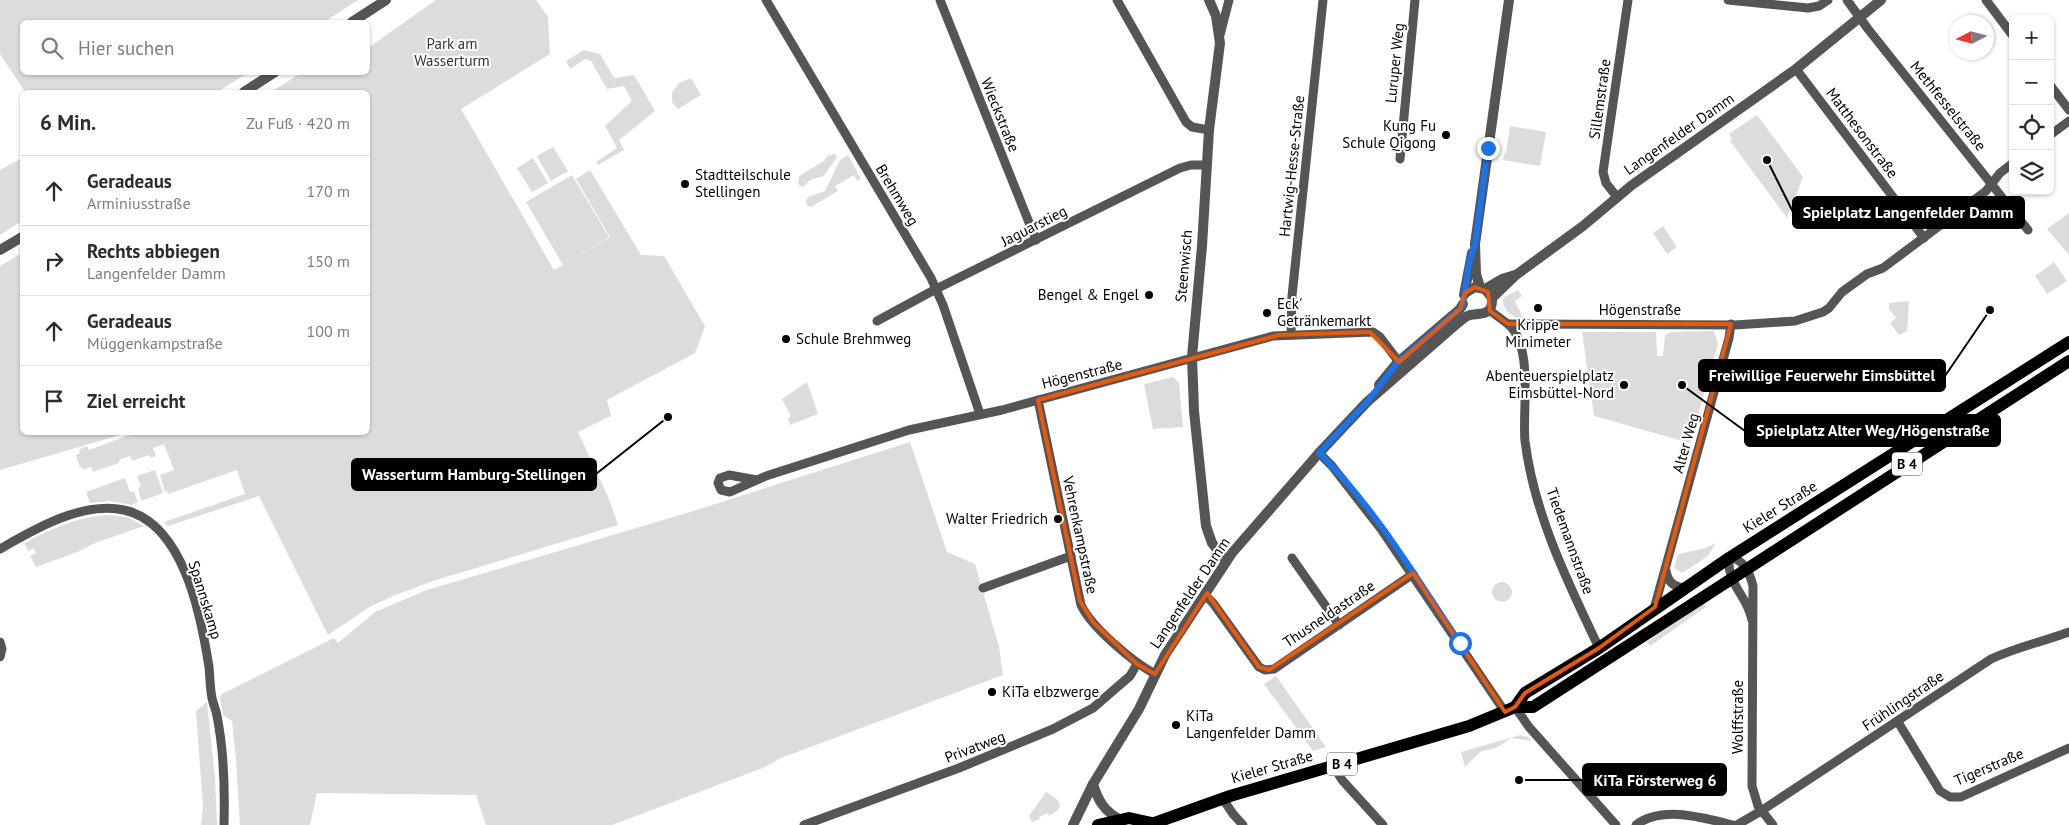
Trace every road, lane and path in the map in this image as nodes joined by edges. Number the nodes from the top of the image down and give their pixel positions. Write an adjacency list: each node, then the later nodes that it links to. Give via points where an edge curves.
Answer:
1 (386, 0): 17 (street)
2 (766, 0): 41 (street, Brehmweg)
3 (940, 0): 36 (street, Wieckstraße)
4 (1117, 0): 26 (street, via 1186,122 1192,127)
5 (1209, 0): 19 (street)
6 (1229, 0): 19 (street)
7 (1323, 0): 50 (street, Hartwig-Hesse-Straße, via 1292,296)
8 (1415, 0): 28 (street, Luruper Weg)
9 (1509, 0): 37 (street)
10 (1628, 0): 32 (street, Sillemstraße, via 1603,172 1606,183)
11 (1728, 0): 12 (street, via 1808,8 1820,6)
12 (1828, 0)
13 (1847, 0): 16 (street, Methfesselstraße)
14 (1880, 0): 16 (street, Langenfelder Damm)
15 (1986, 0): 18 (street)
16 (1858, 17): 20 (street, Langenfelder Damm); 31 (street, Methfesselstraße)
17 (355, 20)
18 (2009, 31)
19 (1220, 35): 26 (street, Steenwisch)
20 (1796, 69): 32 (street, Langenfelder Damm); 35 (street, Matthesonstraße)
21 (270, 75): 22 (street)
22 (247, 90)
23 (2054, 91): 24 (street)
24 (2069, 110)
25 (2069, 121): 27 (street)
26 (1209, 130): 29 (street, Steenwisch)
27 (2054, 132)
28 (1400, 159)
29 (1206, 165): 36 (street, Jaguarstieg, via 1180,168); 52 (street, Steenwisch)
30 (2009, 166): 31 (street, Högenstraße)
31 (1992, 183): 33 (street, Methfesselstraße); 35 (street, Högenstraße, via 1986,192)
32 (1617, 197): 39 (street, Langenfelder Damm)
33 (2028, 230)
34 (20, 238): 38 (street)
35 (1924, 238): 49 (street, Högenstraße, via 1842,292 1823,312 1796,322)
36 (1036, 240): 41 (street, Jaguarstieg)
37 (1475, 244): 40 (street, via 1476,274); 42 (street)
38 (0, 250)
39 (1516, 275): 40 (street, Langenfelder Damm); 43 (street, Langenfelder Damm)
40 (1482, 288): 42 (street, Langenfelder Damm, via 1472,287); 43 (street)
41 (936, 289): 47 (street, Jaguarstieg); 56 (street, Brehmweg)
42 (1465, 293): 44 (street)
43 (1492, 298): 45 (street, Langenfelder Damm)
44 (1463, 304): 46 (street); 54 (street, Langenfelder Damm)
45 (1488, 310): 46 (street, Langenfelder Damm, via 1481,315); 48 (street)
46 (1472, 314): 54 (street, Langenfelder Damm)
47 (877, 321)
48 (1508, 324): 49 (street, Högenstraße); 76 (street, Tiedemannstraße, via 1516,332 1521,348 1525,440 1539,502 1554,547)
49 (1731, 324): 64 (street, Alter Weg)
50 (1291, 334): 52 (street, Högenstraße); 54 (street, Högenstraße, via 1373,332)
51 (2069, 342): 62 (main road, Kieler Straße / B 4)
52 (1192, 357): 55 (street, Högenstraße); 63 (street, Steenwisch, via 1206,526 1215,549)
53 (2069, 361): 65 (main road, Kieler Straße / B 4)
54 (1401, 365): 57 (street, Langenfelder Damm)
55 (1038, 400): 56 (street, Högenstraße); 60 (street, Vehrenkampstraße)
56 (980, 414): 58 (street, Högenstraße, via 892,435)
57 (1319, 453): 63 (street, Langenfelder Damm); 66 (street, via 1371,515)
58 (757, 480)
59 (0, 549): 89 (street, Spannskamp, via 70,515 104,508 139,515 163,534 185,572 205,645 220,737)
60 (1071, 556): 69 (street); 78 (street, Vehrenkampstraße, via 1083,608 1093,622)
61 (1292, 558): 73 (street)
62 (1729, 558): 65 (street, via 1739,560); 67 (street); 68 (main road, Kieler Straße / B 4)
63 (1226, 561): 70 (street, Langenfelder Damm)
64 (1666, 568): 68 (street, via 1672,584); 71 (street, Alter Weg)
65 (1746, 568): 67 (main road, Kieler Straße / B 4); 72 (street, Wolffstraße, via 1754,590)
66 (1413, 574): 73 (street, Thusneldastraße); 80 (street)
67 (1730, 578): 72 (street, Wolffstraße, via 1747,602); 80 (main road, Kieler Straße / B 4, via 1533,706)
68 (1688, 587): 71 (main road, Kieler Straße / B 4)
69 (983, 588)
70 (1205, 595): 73 (street, Thusneldastraße, via 1259,667 1265,670 1274,668); 79 (street, Langenfelder Damm, via 1172,642)
71 (1651, 613): 76 (main road, Kieler Straße / B 4)
72 (1752, 620): 86 (street, Wolffstraße, via 1752,779)
73 (1338, 625)
74 (2069, 632): 81 (street, Frühlingstraße, via 2017,647 1991,659)
75 (0, 642): 77 (street)
76 (1599, 648): 80 (main road, Kieler Straße / B 4, via 1525,693)
77 (0, 657)
78 (1137, 664): 79 (street, Vehrenkampstraße); 90 (street, Privatweg, via 1130,676 1093,708 1054,729)
79 (1155, 674): 84 (street, Langenfelder Damm, via 1139,709)
80 (1510, 710): 83 (main road, Kieler Straße / B 4, via 1462,728); 95 (street)
81 (1898, 722): 82 (street, Tigerstraße, via 1940,791 1950,797 1961,796); 86 (street, Frühlingstraße)
82 (2069, 748)
83 (1334, 766): 85 (main road, Kieler Straße / B 4); 94 (street, via 1342,780)
84 (1094, 784): 87 (street, via 1105,809); 91 (street, Langenfelder Damm)
85 (1223, 799): 88 (main road, Kieler Straße / B 4); 93 (street)
86 (1761, 812): 97 (street, Frühlingstraße); 98 (street)
87 (1121, 820): 88 (main road, Kieler Straße / B 4, via 1129,818); 92 (main road, Kieler Straße / B 4)
88 (1151, 824)
89 (224, 825)
90 (804, 825)
91 (1073, 825)
92 (1098, 825)
93 (1243, 825)
94 (1382, 825)
95 (1616, 825)
96 (1636, 825): 97 (street, via 1648,817 1665,815 1708,818)
97 (1735, 825)
98 (1773, 825)

